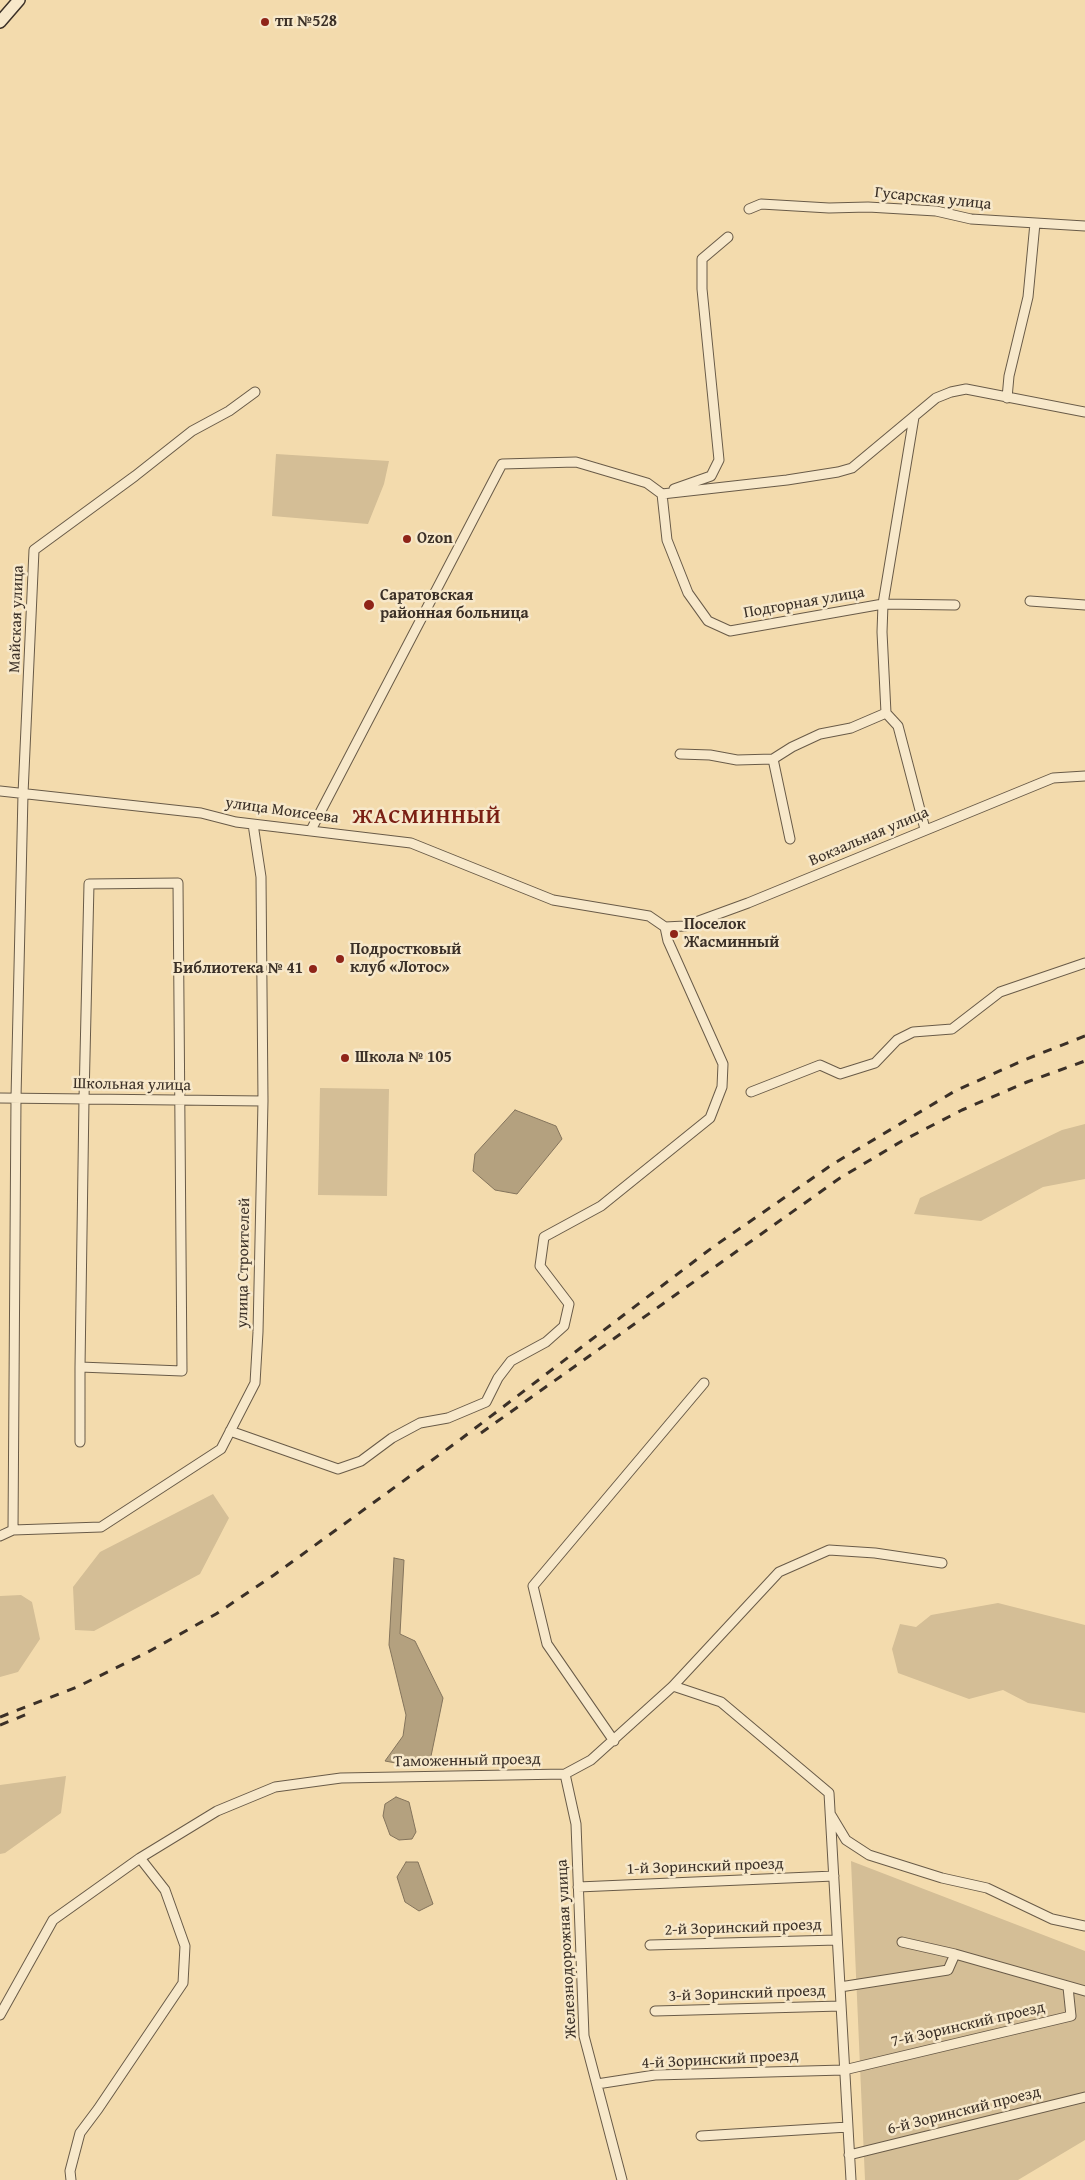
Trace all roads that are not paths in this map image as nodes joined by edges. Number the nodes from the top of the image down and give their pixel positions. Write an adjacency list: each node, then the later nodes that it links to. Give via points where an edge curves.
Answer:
1 (19, 0): 2 (main road)
2 (0, 22)
3 (749, 209): 4 (street, Гусарская улица, via 761,204 868,207 936,211 971,219)
4 (1035, 223): 5 (street, Гусарская улица); 8 (street, via 1028,297 1009,376)
5 (1085, 226)
6 (728, 237): 11 (street, via 702,259 702,289 719,460 711,476)
7 (255, 392): 21 (street, Майская улица, via 192,431 34,550)
8 (1007, 398): 9 (street); 10 (street, via 966,389 951,392 936,398)
9 (1085, 412)
10 (914, 417): 11 (street, via 852,468 787,480); 13 (street)
11 (662, 494): 13 (street, Подгорная улица, via 667,540 688,593 708,621 730,631); 24 (street, via 647,483 576,462 502,464)
12 (1030, 601): 15 (street)
13 (883, 604): 14 (street, Подгорная улица); 16 (street)
14 (955, 605)
15 (1085, 605)
16 (886, 713): 18 (street, via 851,728 820,734); 23 (street, via 898,726)
17 (680, 754): 18 (street, via 737,760)
18 (773, 759): 25 (street)
19 (1085, 776): 23 (street, Вокзальная улица, via 1053,778)
20 (0, 791): 21 (street, улица Моисеева)
21 (23, 794): 22 (street, улица Моисеева, via 201,813); 30 (street, Майская улица)
22 (253, 824): 24 (street, улица Моисеева); 33 (street, улица Строителей, via 262,877)
23 (925, 829): 26 (street, Вокзальная улица, via 748,903 686,926)
24 (310, 830): 26 (street, улица Моисеева, via 411,843 552,900 649,916)
25 (790, 839)
26 (665, 927): 36 (street, via 668,941 723,1064 722,1087 710,1118 601,1206 544,1237 540,1266 569,1304 564,1326 546,1342 511,1361 486,1402 448,1418 420,1423 360,1460 338,1469)
27 (1085, 963): 28 (street, via 1000,992 952,1029 913,1032 897,1040 875,1062 840,1074 820,1065)
28 (751, 1092)
29 (0, 1098): 30 (street, Школьная улица)
30 (16, 1098): 31 (street, Школьная улица); 38 (street, Майская улица)
31 (84, 1099): 32 (street, Школьная улица); 32 (street, via 89,884 178,883); 34 (street)
32 (181, 1100): 33 (street, Школьная улица); 34 (street, via 182,1371)
33 (263, 1102): 36 (street, улица Строителей, via 255,1383)
34 (80, 1367): 37 (street)
35 (704, 1383): 42 (street, via 533,1586 547,1644)
36 (230, 1431): 38 (street, улица Строителей, via 221,1449 101,1527)
37 (80, 1442)
38 (13, 1530): 39 (street, улица Строителей)
39 (0, 1536)
40 (942, 1564): 41 (street, Таможенный проезд, via 875,1553 829,1550 779,1572)
41 (673, 1686): 42 (street, Таможенный проезд); 44 (street, via 721,1702 829,1793)
42 (614, 1741): 43 (street, Таможенный проезд, via 591,1760)
43 (565, 1774): 45 (street, Таможенный проезд, via 341,1778 275,1787 217,1811); 47 (street, Железнодорожная улица, via 576,1824)
44 (830, 1812): 46 (street); 48 (street, via 846,1840 869,1855 987,1888 1052,1919)
45 (140, 1858): 58 (street, Таможенный проезд, via 53,1920); 65 (street, via 165,1890 185,1946 183,1983 80,2133 70,2170)
46 (834, 1876): 47 (street, 1-й Зоринский проезд); 49 (street)
47 (578, 1887): 60 (street, Железнодорожная улица, via 584,2036)
48 (1085, 1926)
49 (837, 1940): 51 (street, 2-й Зоринский проезд); 53 (street)
50 (902, 1942): 52 (street)
51 (650, 1945)
52 (955, 1954): 53 (street, via 948,1970); 54 (street)
53 (840, 1987): 56 (street)
54 (1068, 1988): 55 (street); 59 (street, 7-й Зоринский проезд, via 1070,2016)
55 (1085, 1991)
56 (841, 2006): 57 (street, 3-й Зоринский проезд); 59 (street)
57 (655, 2012)
58 (0, 2015)
59 (844, 2070): 60 (street, 4-й Зоринский проезд, via 655,2075); 62 (street)
60 (597, 2084): 66 (street, Железнодорожная улица)
61 (1085, 2097): 64 (street, 6-й Зоринский проезд)
62 (848, 2127): 63 (street); 64 (street)
63 (701, 2136)
64 (849, 2155): 67 (street)
65 (72, 2180)
66 (622, 2180)
67 (851, 2180)

